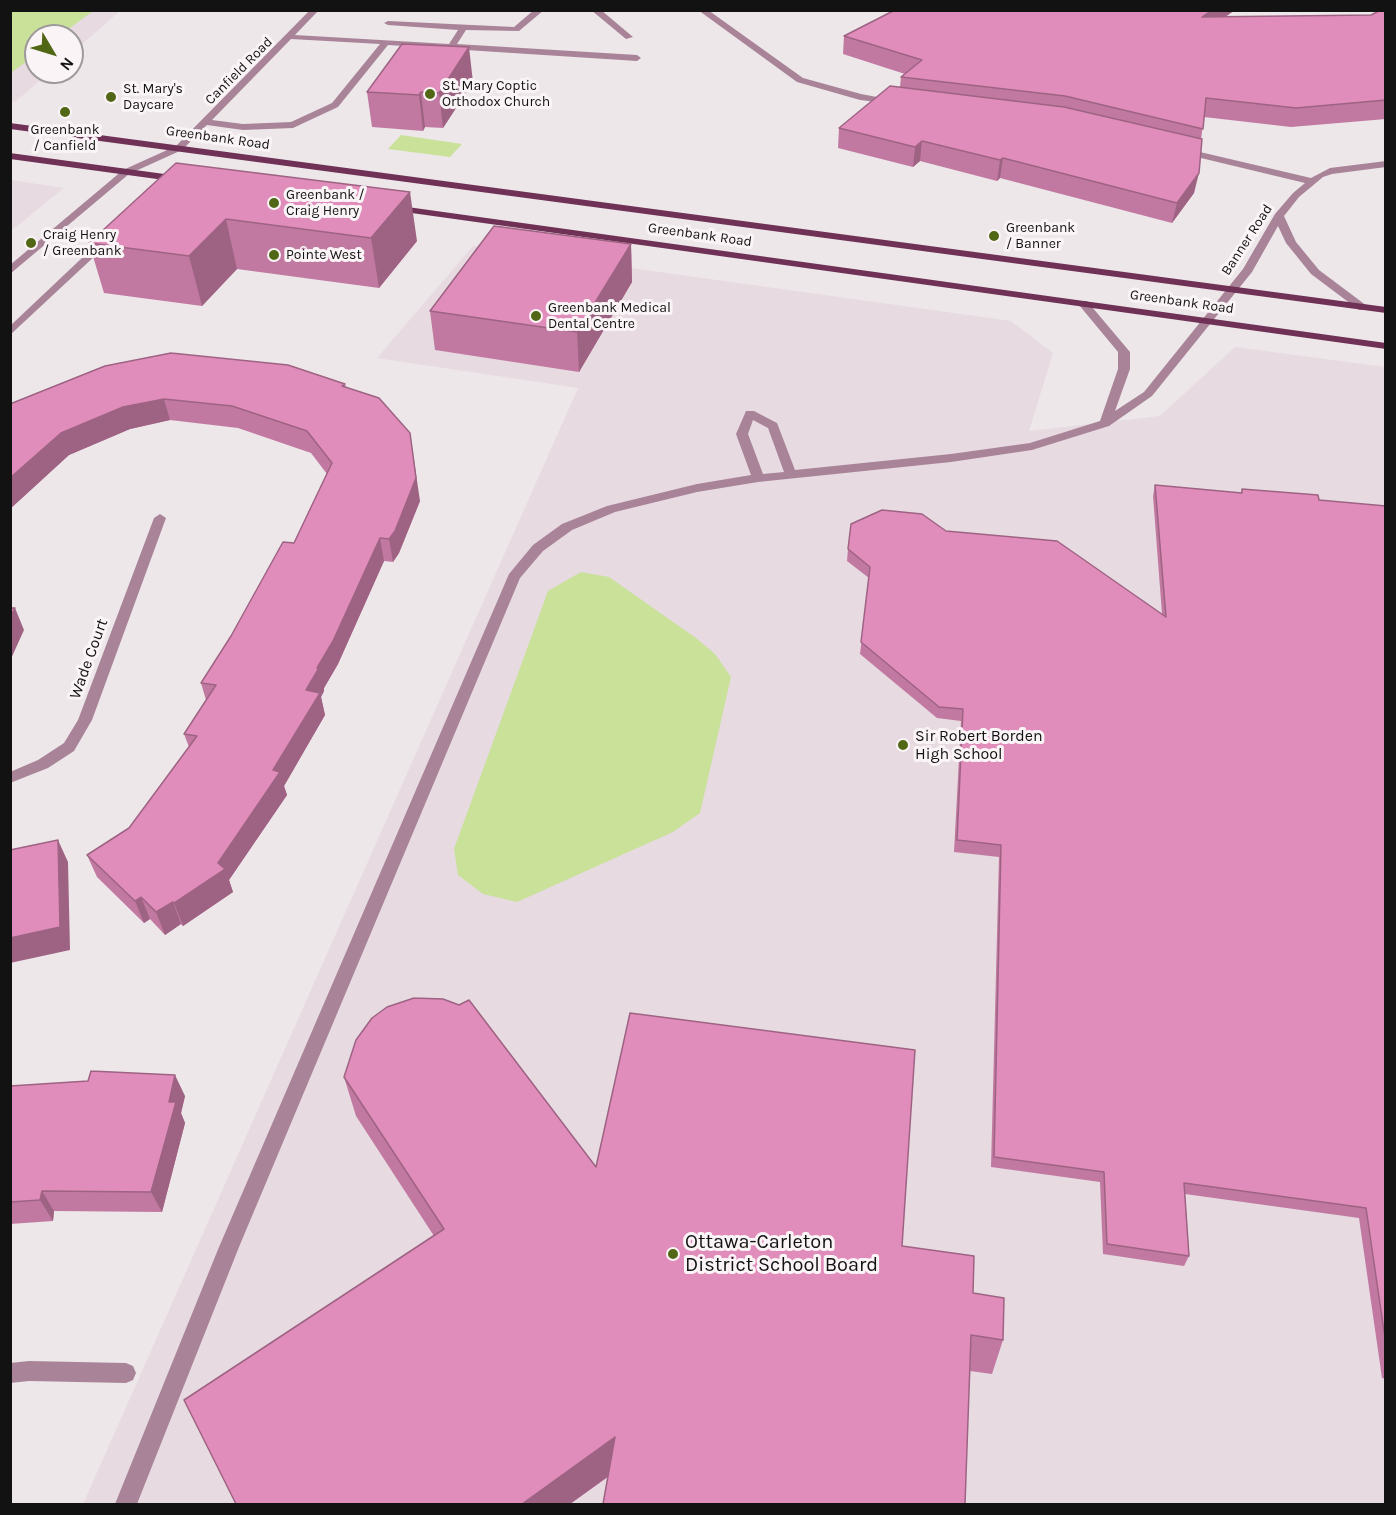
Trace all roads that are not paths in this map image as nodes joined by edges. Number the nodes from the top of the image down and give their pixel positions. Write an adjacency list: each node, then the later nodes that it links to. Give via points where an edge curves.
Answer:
1 (315, 10): 7 (street, Canfield Road)
2 (540, 10): 6 (street, via 516,29)
3 (595, 10): 8 (street)
4 (702, 10): 12 (street, via 800,80 860,97)
5 (388, 23): 6 (street)
6 (464, 28): 10 (street)
7 (291, 37): 9 (street); 13 (street, Canfield Road)
8 (629, 37)
9 (386, 42): 10 (street); 13 (street, via 335,105 293,125 243,127)
10 (452, 45): 11 (street)
11 (637, 58)
12 (907, 103)
13 (207, 122): 18 (street, Canfield Road)
14 (10, 126): 18 (main road, Greenbank Road)
15 (1174, 148): 21 (street)
16 (10, 156): 19 (main road, Greenbank Road)
17 (1386, 164): 21 (street, Banner Road, via 1330,171)
18 (172, 168): 19 (main road, Greenbank Road); 19 (street, Canfield Road); 20 (main road, Greenbank Road); 26 (main road, Greenbank Road)
19 (126, 172): 25 (street, Canfield Road)
20 (192, 181)
21 (1311, 181): 23 (street, Banner Road)
22 (386, 208): 27 (main road, Greenbank Road)
23 (1279, 216): 26 (street, Banner Road); 28 (street, via 1292,243 1315,272)
24 (112, 235): 31 (street)
25 (10, 271)
26 (1234, 288): 28 (main road, Greenbank Road); 30 (street, Banner Road)
27 (1083, 303): 30 (main road, Greenbank Road); 33 (street, via 1124,352 1124,369)
28 (1363, 308): 29 (main road, Greenbank Road)
29 (1386, 310)
30 (1207, 321): 32 (main road, Greenbank Road); 33 (street, Banner Road, via 1148,394)
31 (10, 332)
32 (1386, 346)
33 (1105, 423): 34 (street, Banner Road, via 1032,446)
34 (791, 475): 35 (street, Banner Road); 35 (street, via 773,426 750,414 742,434)
35 (758, 478): 40 (street, Banner Road, via 611,509 567,527 538,548 514,577 230,1247)
36 (160, 518): 37 (street, Wade Court, via 85,720 69,747)
37 (10, 778)
38 (10, 1373): 39 (street)
39 (126, 1373)
40 (126, 1504)

